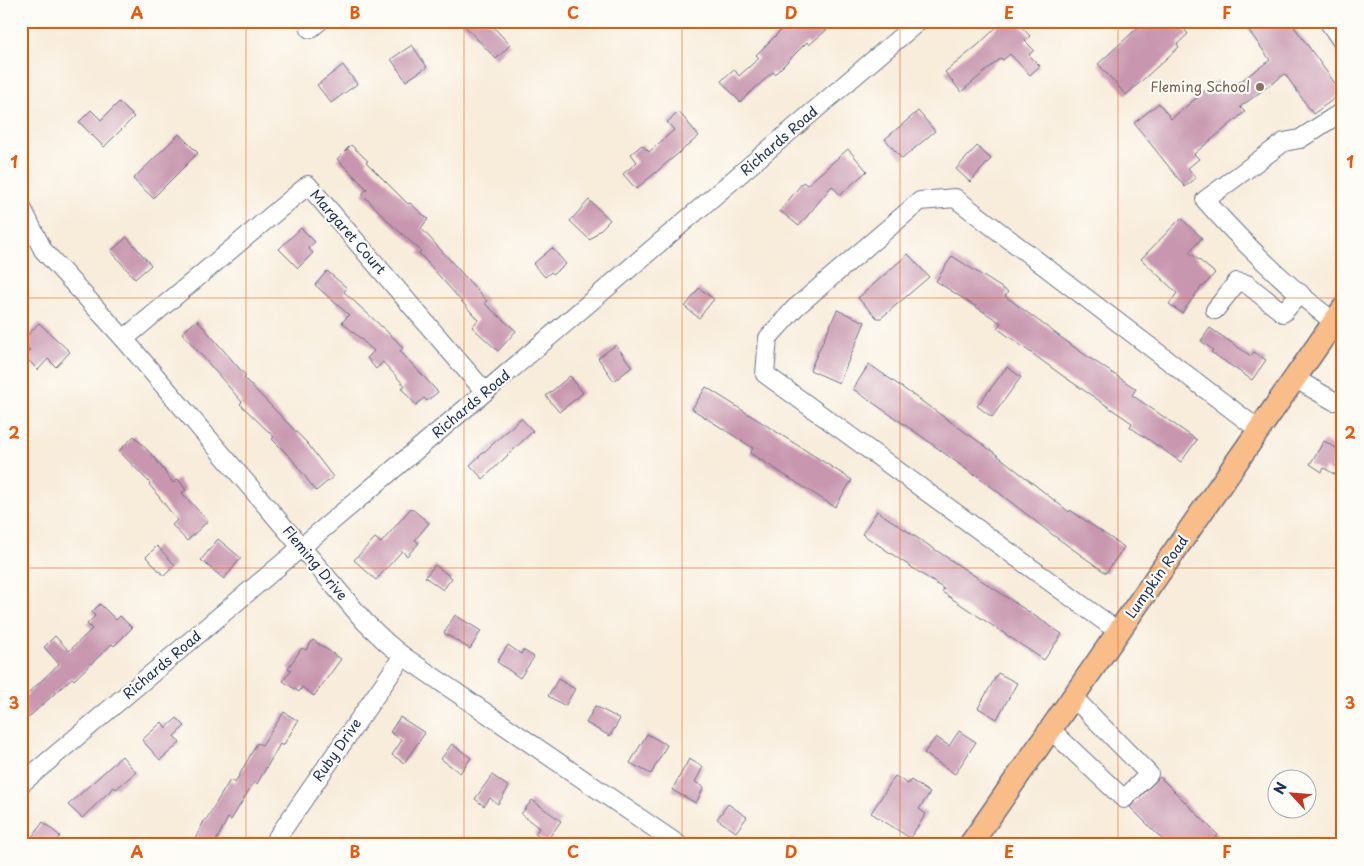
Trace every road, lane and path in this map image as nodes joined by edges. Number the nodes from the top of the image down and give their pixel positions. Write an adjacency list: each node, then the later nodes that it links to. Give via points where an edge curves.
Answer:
1 (919, 21): 11 (street, Richards Road)
2 (1328, 21): 3 (street)
3 (1343, 43)
4 (1343, 111): 6 (street, via 1300,139 1284,142 1205,200 1241,240)
5 (21, 206): 9 (street, Fleming Drive, via 43,250)
6 (1300, 293): 7 (street, via 1283,313 1248,284 1237,282); 8 (street)
7 (1215, 310)
8 (1338, 315): 10 (main road, Lumpkin Road)
9 (124, 339): 11 (street, Margaret Court, via 308,185); 14 (street, Fleming Drive)
10 (1294, 378): 12 (street); 13 (main road, Lumpkin Road)
11 (485, 392): 14 (street, Richards Road)
12 (1340, 399)
13 (1259, 430): 15 (main road, Lumpkin Road); 15 (street, via 955,198 920,201 795,308 768,338 765,374)
14 (302, 547): 16 (street, Fleming Drive, via 366,622); 19 (street, Richards Road)
15 (1119, 632): 17 (main road, Lumpkin Road)
16 (403, 656): 20 (street, Ruby Drive); 21 (street, Fleming Drive)
17 (1073, 698): 18 (main road, Lumpkin Road); 18 (street, via 1149,774 1124,799)
18 (1051, 730): 22 (main road, Lumpkin Road)
19 (21, 784)
20 (272, 845)
21 (679, 845)
22 (970, 845)

